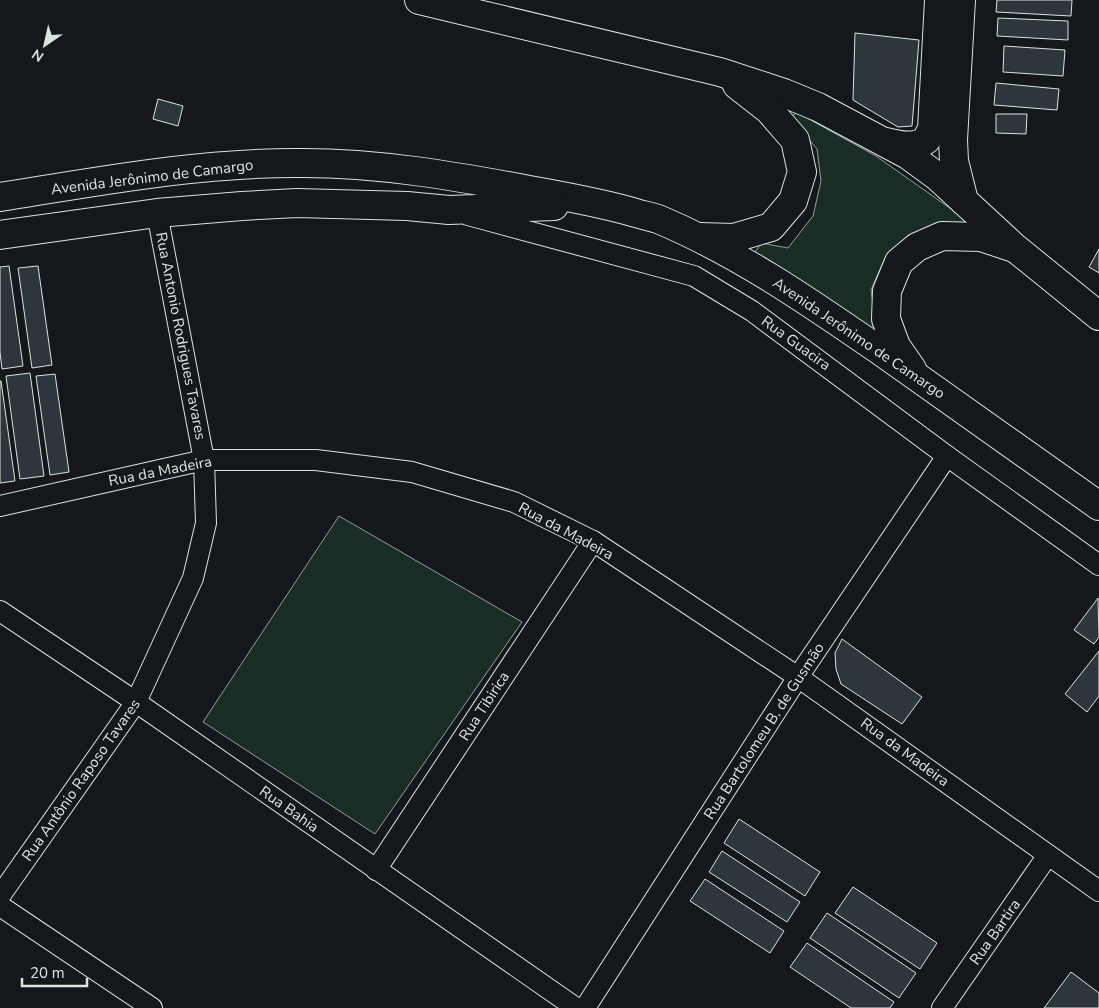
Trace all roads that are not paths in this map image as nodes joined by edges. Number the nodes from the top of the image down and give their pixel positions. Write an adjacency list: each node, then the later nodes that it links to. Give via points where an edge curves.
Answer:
1 (418, 0): 4 (main road)
2 (939, 0): 5 (main road)
3 (960, 0): 5 (main road)
4 (720, 72): 6 (main road, via 810,104); 13 (main road, via 769,110 795,140 802,172 793,201 771,227 734,238)
5 (944, 117): 6 (main road, via 926,140 917,144 902,146); 8 (main road, via 953,140 954,161)
6 (882, 141): 8 (main road, via 908,155)
7 (0, 197): 9 (main road, Avenida Jerônimo de Camargo, via 190,169 305,163 444,174)
8 (964, 201): 14 (main road)
9 (602, 204): 10 (main road, Avenida Jerônimo de Camargo); 13 (main road, Avenida Jerônimo de Camargo, via 654,218)
10 (449, 210): 11 (main road, Avenida Jerônimo de Camargo, via 297,203); 17 (street, Rua Guacira, via 694,276 752,311)
11 (157, 213): 12 (main road, Avenida Jerônimo de Camargo); 18 (street, Rua Antonio Rodrigues Tavares)
12 (0, 234)
13 (696, 237): 16 (main road, Avenida Jerônimo de Camargo, via 808,301)
14 (1015, 248): 15 (main road); 16 (main road, via 981,237 942,236 917,247 898,262 887,291 886,319 896,346)
15 (1099, 316)
16 (918, 378): 20 (main road, Avenida Jerônimo de Camargo)
17 (947, 456): 22 (street, Rua Guacira); 24 (street, Rua Bartolomeu B. de Gusmão)
18 (204, 460): 19 (street, Rua da Madeira); 21 (street, Rua da Madeira, via 316,460 412,472 514,502); 25 (street, Rua Antônio Raposo Tavares, via 206,523 193,578)
19 (0, 506)
20 (1099, 506)
21 (592, 541): 24 (street, Rua da Madeira); 27 (street, Rua Tibirica)
22 (1099, 565)
23 (0, 611): 25 (street, Rua Bahia)
24 (798, 677): 26 (street, Rua da Madeira); 33 (street, Rua Bartolomeu B. de Gusmão)
25 (136, 702): 27 (street, Rua Bahia); 29 (street, Rua Antônio Raposo Tavares)
26 (1048, 855): 28 (street, Rua da Madeira); 34 (street, Rua Bartira)
27 (376, 870): 32 (street, Rua Bahia)
28 (1099, 891)
29 (0, 896)
30 (0, 906): 31 (street)
31 (152, 1008)
32 (576, 1008)
33 (585, 1008)
34 (942, 1008)

